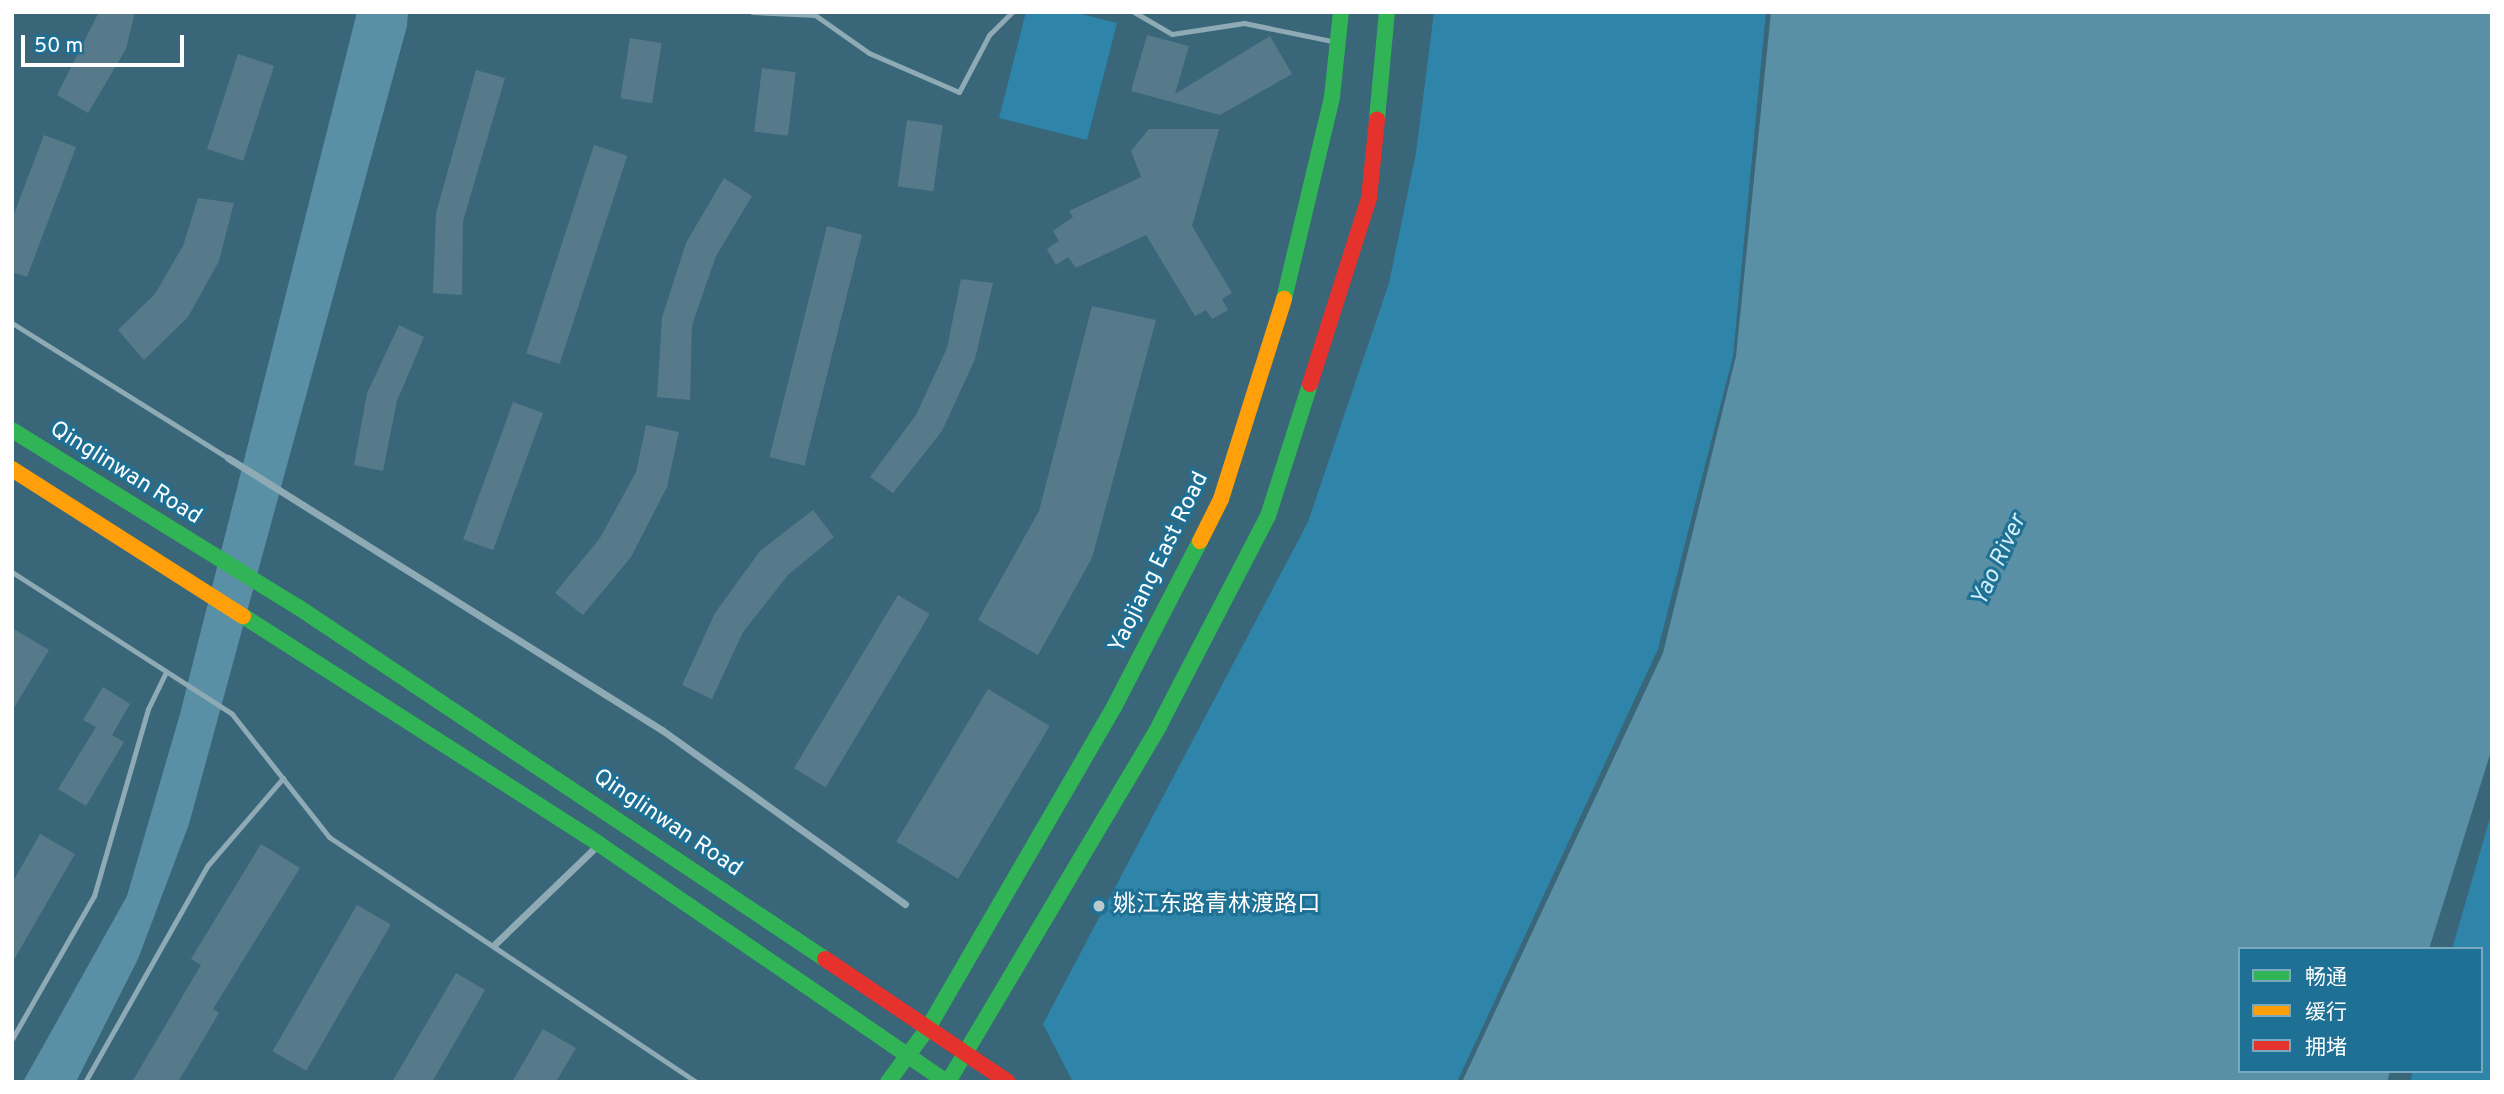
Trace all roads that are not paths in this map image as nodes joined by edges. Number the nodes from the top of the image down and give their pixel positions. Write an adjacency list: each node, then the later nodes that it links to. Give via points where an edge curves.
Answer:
1 (752, 12): 2 (lane, via 815,15 869,53 960,92 989,35)
2 (1012, 12)
3 (1134, 12): 6 (lane, via 1172,34 1244,23)
4 (1341, 12): 6 (main road, Yaojiang East Road)
5 (1387, 12): 19 (main road, via 1369,198 1268,516 1159,726)
6 (1338, 42): 17 (main road, Yaojiang East Road, via 1301,245 1221,499 1114,707)
7 (12, 323): 9 (lane)
8 (12, 430): 17 (main road, Qinglinwan Road, via 298,607)
9 (228, 458): 15 (street, via 662,730)
10 (12, 469): 14 (main road, via 305,652)
11 (12, 572): 12 (lane)
12 (166, 672): 13 (lane, via 232,714); 18 (lane, via 149,709 94,896)
13 (283, 778): 16 (lane, via 329,837); 21 (lane, via 208,864)
14 (599, 844): 16 (street); 20 (main road)
15 (905, 904)
16 (495, 944): 22 (lane)
17 (928, 1028): 19 (main road, Qinglinwan Road); 20 (main road, Yaojiang East Road)
18 (12, 1039)
19 (968, 1055): 24 (main road); 25 (main road, Qinglinwan Road)
20 (908, 1056): 23 (main road, Yaojiang East Road); 24 (main road)
21 (85, 1082)
22 (697, 1082)
23 (888, 1082)
24 (947, 1082)
25 (1008, 1082)

